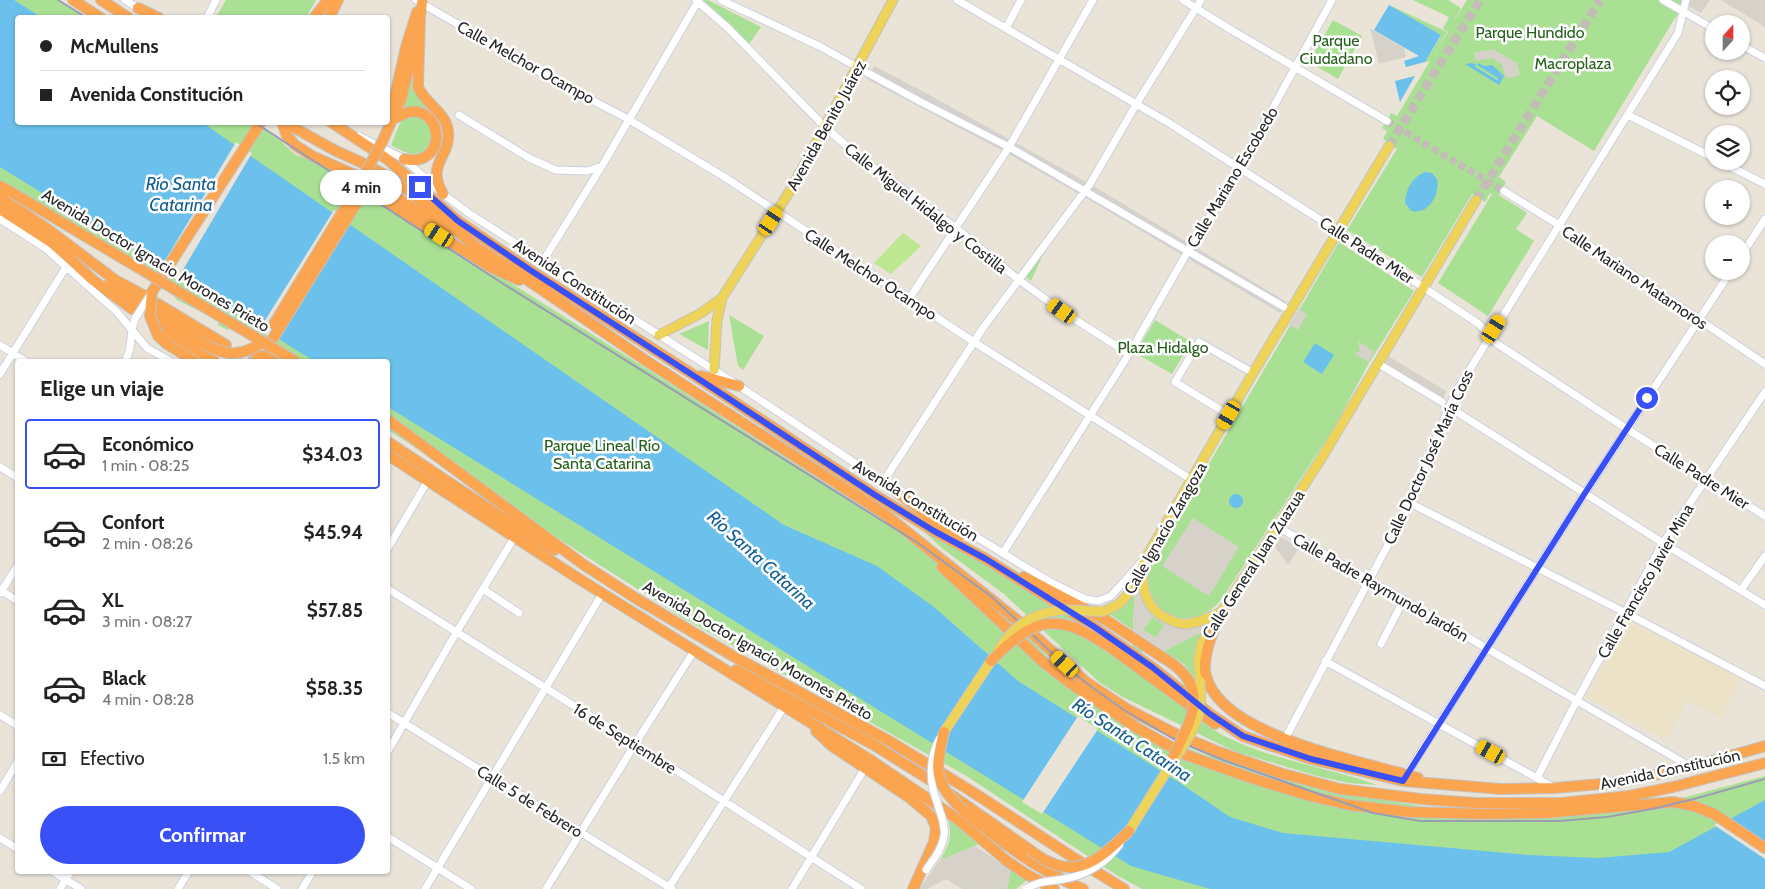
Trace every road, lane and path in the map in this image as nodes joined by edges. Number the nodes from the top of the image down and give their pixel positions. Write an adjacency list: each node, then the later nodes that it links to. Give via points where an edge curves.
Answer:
1 (73, 0): 22 (highway)
2 (101, 0): 23 (highway)
3 (125, 0): 19 (street)
4 (216, 0): 26 (street)
5 (329, 0): 27 (highway); 28 (highway)
6 (338, 0): 29 (highway)
7 (697, 0): 41 (street); 49 (street, Calle Miguel Hidalgo y Costilla)
8 (721, 0): 36 (street, via 819,46)
9 (893, 0): 36 (main road, Avenida Benito Juárez)
10 (957, 0): 32 (street, Calle Padre Mier)
11 (1021, 0): 32 (street)
12 (1093, 0): 35 (street)
13 (1183, 0): 20 (street)
14 (1201, 0): 20 (street)
15 (1332, 0): 37 (street, Calle Mariano Escobedo)
16 (1663, 0): 21 (street)
17 (1686, 0): 21 (street, Calle Doctor José María Coss)
18 (420, 1): 30 (highway); 41 (street, Calle Melchor Ocampo); 42 (highway)
19 (138, 8): 24 (highway); 25 (highway)
20 (1196, 8): 37 (street); 38 (street)
21 (1684, 13): 31 (street); 40 (street, Calle Doctor José María Coss, via 1678,34)
22 (96, 15)
23 (124, 15)
24 (148, 15)
25 (153, 15)
26 (208, 15)
27 (316, 15)
28 (322, 15)
29 (330, 15)
30 (420, 18): 42 (highway, via 403,93); 63 (highway, via 418,87 423,97 440,113 448,129 447,143 436,172)
31 (1705, 24)
32 (1006, 28): 35 (street, Calle Padre Mier)
33 (1750, 50): 34 (street)
34 (1765, 58)
35 (1059, 60): 38 (street, Calle Padre Mier); 52 (street)
36 (857, 68): 49 (main road, Avenida Benito Juárez); 52 (street)
37 (1295, 68): 43 (street); 56 (street, Calle Mariano Escobedo)
38 (1137, 103): 56 (street, Calle Padre Mier); 61 (street)
39 (459, 115): 55 (street, via 529,158 556,170 588,170)
40 (1628, 115): 53 (street); 70 (street, Calle Doctor José María Coss)
41 (628, 119): 55 (street); 67 (street, Calle Melchor Ocampo)
42 (391, 120): 54 (highway, via 416,112 428,116 435,127 436,140 432,150 420,159)
43 (1386, 121)
44 (259, 125): 86 (highway)
45 (284, 125): 75 (highway, via 287,136 295,145 312,156 378,185 452,235)
46 (288, 125): 75 (highway, Avenida Constitución, via 392,179)
47 (336, 125): 50 (highway, Avenida Constitución)
48 (389, 125): 60 (highway, bridge)
49 (825, 127): 67 (main road, Avenida Benito Juárez); 71 (street, Calle Miguel Hidalgo y Costilla, via 871,167)
50 (341, 128): 54 (street); 87 (highway, Avenida Constitución, via 387,160 458,221)
51 (1389, 146): 72 (main road, Calle Ignacio Zaragoza)
52 (1009, 147): 61 (street); 71 (street)
53 (1705, 154)
54 (404, 159): 63 (street)
55 (602, 166): 77 (street)
56 (1240, 168): 72 (street, Calle Padre Mier); 76 (street, Calle Mariano Escobedo)
57 (1737, 170): 58 (street)
58 (1765, 184)
59 (0, 186): 107 (highway, Avenida Doctor Ignacio Morones Prieto, bridge)
60 (362, 189): 82 (highway, via 492,268); 94 (highway); 106 (highway, via 272,340 269,347)
61 (1085, 190): 76 (street); 79 (street)
62 (1504, 191): 70 (street, Calle Mariano Matamoros)
63 (443, 194): 77 (street)
64 (0, 197): 81 (highway)
65 (1476, 200): 83 (main road, Calle General Juan Zuazua)
66 (0, 209): 74 (highway)
67 (776, 212): 84 (main road, Avenida Benito Juárez); 85 (street, Calle Melchor Ocampo)
68 (0, 219): 78 (street, via 45,248)
69 (1765, 219): 73 (street)
70 (1559, 225): 89 (street, Calle Mariano Matamoros); 93 (street, Calle Doctor José María Coss)
71 (956, 228): 79 (street, Calle Miguel Hidalgo y Costilla); 85 (street)
72 (1338, 231): 83 (street, Calle Padre Mier); 112 (main road, Calle Ignacio Zaragoza)
73 (1750, 242)
74 (54, 244): 81 (highway); 86 (highway, via 81,269)
75 (476, 247): 82 (highway, Avenida Constitución)
76 (1188, 251): 88 (street); 99 (street, Calle Mariano Escobedo)
77 (543, 261): 92 (street)
78 (66, 267): 90 (street, via 117,312); 98 (street)
79 (1019, 280): 95 (street); 99 (street, Calle Miguel Hidalgo y Costilla)
80 (1725, 280): 89 (street)
81 (119, 283): 86 (highway)
82 (535, 285): 108 (highway, Avenida Constitución)
83 (1423, 287): 93 (street, Calle Padre Mier, via 1480,324); 136 (main road, Calle General Juan Zuazua)
84 (722, 298): 92 (main road, Avenida Benito Juárez); 111 (main road, Avenida Benito Juárez, via 717,320)
85 (908, 299): 95 (street, Calle Melchor Ocampo)
86 (141, 303): 90 (street); 91 (highway, bridge)
87 (579, 303): 108 (highway); 114 (highway, Avenida Constitución)
88 (1284, 307)
89 (1699, 319): 109 (street, Calle Mariano Matamoros); 122 (street)
90 (131, 330): 102 (street, via 130,351); 103 (street, via 147,348)
91 (159, 332): 104 (highway, via 167,344); 105 (highway)
92 (659, 334): 111 (street)
93 (1490, 336): 118 (street, Calle Doctor José María Coss); 122 (street, Calle Padre Mier)
94 (263, 342): 97 (highway, bridge, via 233,354 221,352 204,344 158,309); 100 (street)
95 (974, 342): 120 (street, Calle Melchor Ocampo); 130 (street)
96 (0, 345): 98 (street)
97 (226, 345)
98 (13, 354): 101 (street); 113 (street)
99 (1129, 354): 120 (street, Calle Mariano Escobedo)
100 (256, 358)
101 (22, 359)
102 (126, 359)
103 (166, 359)
104 (191, 359)
105 (210, 359)
106 (272, 359)
107 (292, 359)
108 (645, 360): 133 (highway, Avenida Constitución)
109 (1765, 364)
110 (1382, 366): 117 (street)
111 (714, 370): 115 (street)
112 (1253, 373): 119 (main road, Calle Ignacio Zaragoza); 119 (street, via 1199,342 1175,382)
113 (0, 374)
114 (692, 374): 115 (highway); 142 (highway, Avenida Constitución, via 875,495)
115 (739, 386): 130 (street)
116 (1765, 392): 127 (street, Calle Francisco Javier Mina)
117 (1442, 402)
118 (1449, 407): 131 (street); 132 (street, Calle Doctor José María Coss)
119 (1229, 415): 128 (main road, Calle Ignacio Zaragoza)
120 (1090, 416): 128 (street, Calle Melchor Ocampo); 140 (street)
121 (390, 422): 135 (highway, Avenida Doctor Ignacio Morones Prieto)
122 (1626, 429): 127 (street, Calle Padre Mier); 131 (street)
123 (390, 443): 135 (highway)
124 (390, 456): 129 (highway, Avenida Doctor Ignacio Morones Prieto)
125 (0, 467): 126 (street)
126 (15, 476)
127 (1706, 479): 134 (street, Calle Padre Mier); 138 (street, Calle Francisco Javier Mina)
128 (1192, 480): 143 (main road, Calle Ignacio Zaragoza)
129 (427, 482): 137 (highway, Avenida Doctor Ignacio Morones Prieto); 139 (street)
130 (883, 482): 140 (street); 142 (highway)
131 (1585, 493): 138 (street); 144 (street)
132 (1410, 503): 144 (street); 146 (street, Calle Doctor José María Coss)
133 (886, 516): 180 (highway, Avenida Constitución, via 975,585 1105,696 1178,735 1280,773 1381,794 1527,804 1629,796); 196 (highway, via 1050,668 1137,728 1204,762 1310,796 1380,810 1531,814 1673,802 1694,806 1728,823)
134 (1765, 516)
135 (520, 524): 220 (highway, Avenida Doctor Ignacio Morones Prieto, via 733,656 891,742)
136 (1278, 527): 146 (street, Calle Padre Raymundo Jardón); 156 (main road, Calle General Juan Zuazua)
137 (514, 538): 147 (street); 151 (highway, Avenida Doctor Ignacio Morones Prieto)
138 (1663, 543): 149 (street); 157 (street, Calle Francisco Javier Mina)
139 (390, 545)
140 (1003, 553): 143 (street, via 1054,584 1078,596 1098,601 1116,592 1133,569)
141 (1765, 556): 149 (street)
142 (986, 559): 175 (highway, Avenida Constitución, via 1126,648); 182 (highway, bridge, via 1106,620 1178,666 1188,677 1194,697 1189,723)
143 (1145, 560): 156 (main road, via 1142,584 1145,595 1161,616 1185,624); 162 (main road, Calle Ignacio Zaragoza, bridge, via 1124,600 1114,608 1106,611 1062,610 1035,616 1015,628)
144 (1538, 568): 157 (street); 160 (street)
145 (15, 569): 150 (street)
146 (1369, 579): 153 (street, Calle Padre Raymundo Jardón); 163 (street, Calle Doctor José María Coss)
147 (483, 589): 155 (street); 158 (street)
148 (390, 590): 158 (street, 16 de Septiembre)
149 (1741, 590): 154 (street)
150 (0, 591): 152 (street)
151 (602, 594): 161 (highway, Avenida Doctor Ignacio Morones Prieto); 165 (street)
152 (15, 599)
153 (1404, 600): 159 (street); 160 (street, Calle Padre Raymundo Jardón)
154 (1765, 605)
155 (519, 613)
156 (1221, 613): 176 (highway, via 1206,659 1209,684 1220,700 1237,714); 182 (main road, Calle General Juan Zuazua, bridge, via 1199,650 1200,714 1189,739)
157 (1626, 613): 164 (street); 166 (street, Calle Francisco Javier Mina)
158 (456, 633): 165 (street, 16 de Septiembre); 173 (street)
159 (1381, 644)
160 (1487, 648): 166 (street, Calle Padre Raymundo Jardón); 171 (street)
161 (694, 651): 167 (highway, Avenida Doctor Ignacio Morones Prieto); 177 (street); 191 (highway, bridge, via 752,678 892,755 1058,866 1082,866)
162 (992, 661): 174 (main road, Calle Ignacio Zaragoza); 175 (highway, bridge, via 1023,632 1036,626 1077,627 1111,648 1215,725)
163 (1325, 661): 171 (street); 176 (street, Calle Doctor José María Coss)
164 (1765, 686)
165 (545, 689): 177 (street, 16 de Septiembre); 185 (street)
166 (1577, 700): 184 (street, Calle Padre Raymundo Jardón); 187 (street, Calle Francisco Javier Mina)
167 (784, 707): 170 (highway, Avenida Doctor Ignacio Morones Prieto); 190 (street)
168 (390, 714): 173 (street, Calle 5 de Febrero)
169 (0, 715): 172 (street)
170 (807, 721): 183 (highway, via 822,738); 218 (highway, Avenida Doctor Ignacio Morones Prieto, via 912,788 956,818 994,852)
171 (1439, 723): 186 (street); 187 (street)
172 (15, 724)
173 (404, 724): 179 (street); 185 (street, Calle 5 de Febrero)
174 (944, 732): 216 (street, Calle Ignacio Zaragoza, bridge, via 934,750 931,772 944,835 940,848); 219 (highway, bridge, via 938,773 950,798 1020,855)
175 (1243, 736): 186 (highway, Avenida Constitución, via 1311,759)
176 (1285, 739): 186 (highway)
177 (634, 744): 190 (street, 16 de Septiembre); 192 (street)
178 (1765, 746): 184 (highway, Avenida Constitución)
179 (390, 748)
180 (1765, 763)
181 (15, 766): 189 (street)
182 (1170, 766): 191 (main road, Calle General Juan Zuazua, bridge)
183 (865, 768): 197 (street); 216 (highway, via 922,807 934,822 934,842)
184 (1691, 768): 188 (highway, Avenida Constitución, via 1623,782)
185 (492, 777): 192 (street, Calle 5 de Febrero); 198 (street)
186 (1405, 777): 188 (highway, Avenida Constitución, via 1436,784)
187 (1537, 778): 188 (street)
188 (1555, 788)
189 (0, 791)
190 (724, 801): 197 (street, 16 de Septiembre); 205 (street)
191 (1129, 831): 217 (street, Calle General Juan Zuazua, bridge, via 1107,859 1091,870 1041,882)
192 (580, 832): 205 (street, Calle 5 de Febrero); 213 (street)
193 (0, 838): 195 (street)
194 (390, 838): 198 (street)
195 (15, 847)
196 (1765, 848)
197 (811, 857): 214 (street); 215 (street, 16 de Septiembre)
198 (438, 868): 211 (street); 212 (street)
199 (57, 874): 204 (street)
200 (69, 874): 204 (street)
201 (187, 874): 208 (street)
202 (254, 874): 209 (street)
203 (311, 874): 210 (street)
204 (66, 880): 206 (street); 207 (street)
205 (670, 888)
206 (60, 889)
207 (81, 889)
208 (178, 889)
209 (277, 889)
210 (302, 889)
211 (425, 889)
212 (471, 889)
213 (546, 889)
214 (792, 889)
215 (861, 889)
216 (913, 889)
217 (1026, 889)
218 (1054, 889)
219 (1083, 889)
220 (1124, 889)

